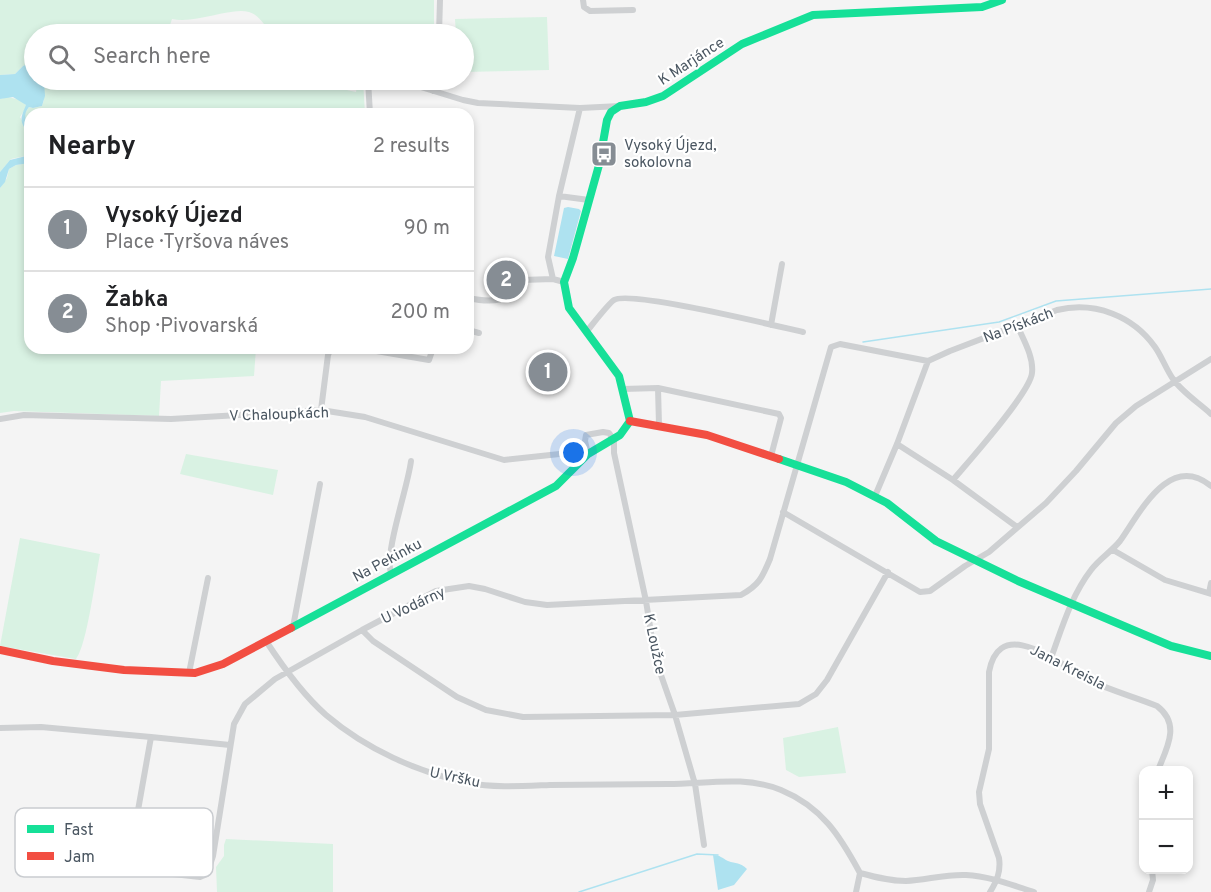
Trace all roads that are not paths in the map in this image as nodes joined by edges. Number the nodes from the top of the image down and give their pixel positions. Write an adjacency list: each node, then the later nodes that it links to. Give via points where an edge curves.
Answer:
1 (440, 0): 5 (street)
2 (583, 0): 4 (street, via 590,11)
3 (1002, 0): 9 (street, K Marjánce, via 982,7 826,13 742,44 663,96)
4 (633, 10)
5 (439, 24)
6 (369, 90): 10 (street)
7 (430, 90): 8 (street)
8 (433, 91): 11 (street, via 486,104)
9 (620, 106): 11 (street); 13 (street, via 607,120)
10 (370, 108)
11 (580, 108): 12 (street)
12 (560, 196): 13 (street); 15 (street, via 548,257)
13 (589, 200): 16 (street)
14 (782, 264): 18 (street)
15 (553, 279): 16 (street); 17 (street, via 522,280 513,294 486,301)
16 (564, 282): 20 (street, via 569,308)
17 (474, 298)
18 (771, 325): 20 (street, via 624,298 614,300); 22 (street)
19 (1017, 325): 28 (street, Na Pískách); 29 (street, Na Pískách, via 1066,308 1089,307 1109,312 1148,338); 43 (street, via 1032,363 1030,381)
20 (587, 331): 31 (street, via 615,369)
21 (474, 332): 23 (street)
22 (803, 332)
23 (479, 333)
24 (328, 354): 32 (street)
25 (399, 354): 26 (street, via 429,360)
26 (431, 354)
27 (1211, 359): 29 (street)
28 (928, 361): 38 (street); 42 (street, U Vodárny, via 840,344 831,347)
29 (1174, 381): 33 (street, Na Pískách); 48 (street, via 1116,423 1047,503)
30 (658, 388): 31 (street); 36 (street); 40 (street, via 779,414)
31 (623, 390): 35 (street)
32 (321, 410): 34 (street, V Chaloupkách, via 171,419 24,415); 39 (street, V Chaloupkách, via 365,417 504,460)
33 (1211, 414)
34 (0, 419)
35 (630, 421): 36 (street); 37 (street)
36 (658, 425): 40 (street, via 707,435)
37 (614, 440): 39 (street, Na Pekinku); 39 (street, via 609,433 586,435); 56 (street, K Loužce)
38 (897, 444): 43 (street); 46 (street)
39 (588, 454): 52 (street, Na Pekinku, via 556,486)
40 (771, 456): 42 (street)
41 (411, 461): 52 (street, via 388,566)
42 (797, 464): 46 (street); 47 (street, U Vodárny)
43 (953, 480): 48 (street)
44 (320, 484): 58 (street)
45 (1211, 486): 49 (street, via 1187,476 1164,483)
46 (875, 496): 50 (street, via 936,541)
47 (783, 512): 51 (street); 56 (street, U Vodárny, via 770,559 753,589 741,595)
48 (1017, 527): 50 (street)
49 (1113, 550): 55 (street, via 1165,580); 57 (street, via 1095,564)
50 (975, 560): 51 (street, via 925,592); 57 (street)
51 (888, 572): 66 (street, via 816,694 799,704)
52 (391, 573): 58 (street, Na Pekinku)
53 (208, 578): 65 (street)
54 (1211, 583): 55 (street)
55 (1210, 593)
56 (646, 601): 59 (street, U Vodárny, via 547,605 469,586 436,591); 66 (street, K Loužce, via 655,658)
57 (1071, 604): 62 (street, via 1171,646); 63 (street)
58 (292, 627): 60 (street, Na Pekinku)
59 (362, 630): 64 (street, U Vodárny); 66 (street, via 448,691 486,710 523,717)
60 (266, 641): 64 (street, U Vršku); 65 (street, Na Pekinku, via 223,664)
61 (0, 650): 65 (street, Na Pekinku, via 64,663)
62 (1211, 656)
63 (1051, 658): 70 (street, Jana Kreisla, via 1088,680 1163,711 1171,739); 77 (street, Jana Kreisla, via 1029,646 1010,644 991,661 989,749 979,792 999,858)
64 (287, 672): 69 (street, U Vodárny, via 244,704 234,724); 71 (street, U Vršku, via 325,714 356,737 393,758 470,783)
65 (189, 673)
66 (675, 715): 71 (street, K Loužce)
67 (0, 728): 68 (street, via 40,727)
68 (151, 738): 69 (street); 72 (street, U Vodárny)
69 (230, 745): 74 (street, U Vodárny)
70 (1160, 766)
71 (695, 784): 73 (street, K Loužce); 75 (street, U Vršku, via 742,781 762,784 797,799 820,814 839,836)
72 (138, 808)
73 (704, 845)
74 (213, 856)
75 (860, 873): 77 (street, via 898,880 963,875); 78 (street)
76 (1152, 874): 81 (street)
77 (997, 880): 79 (street); 80 (street)
78 (856, 892)
79 (990, 892)
80 (1034, 892)
81 (1149, 892)

